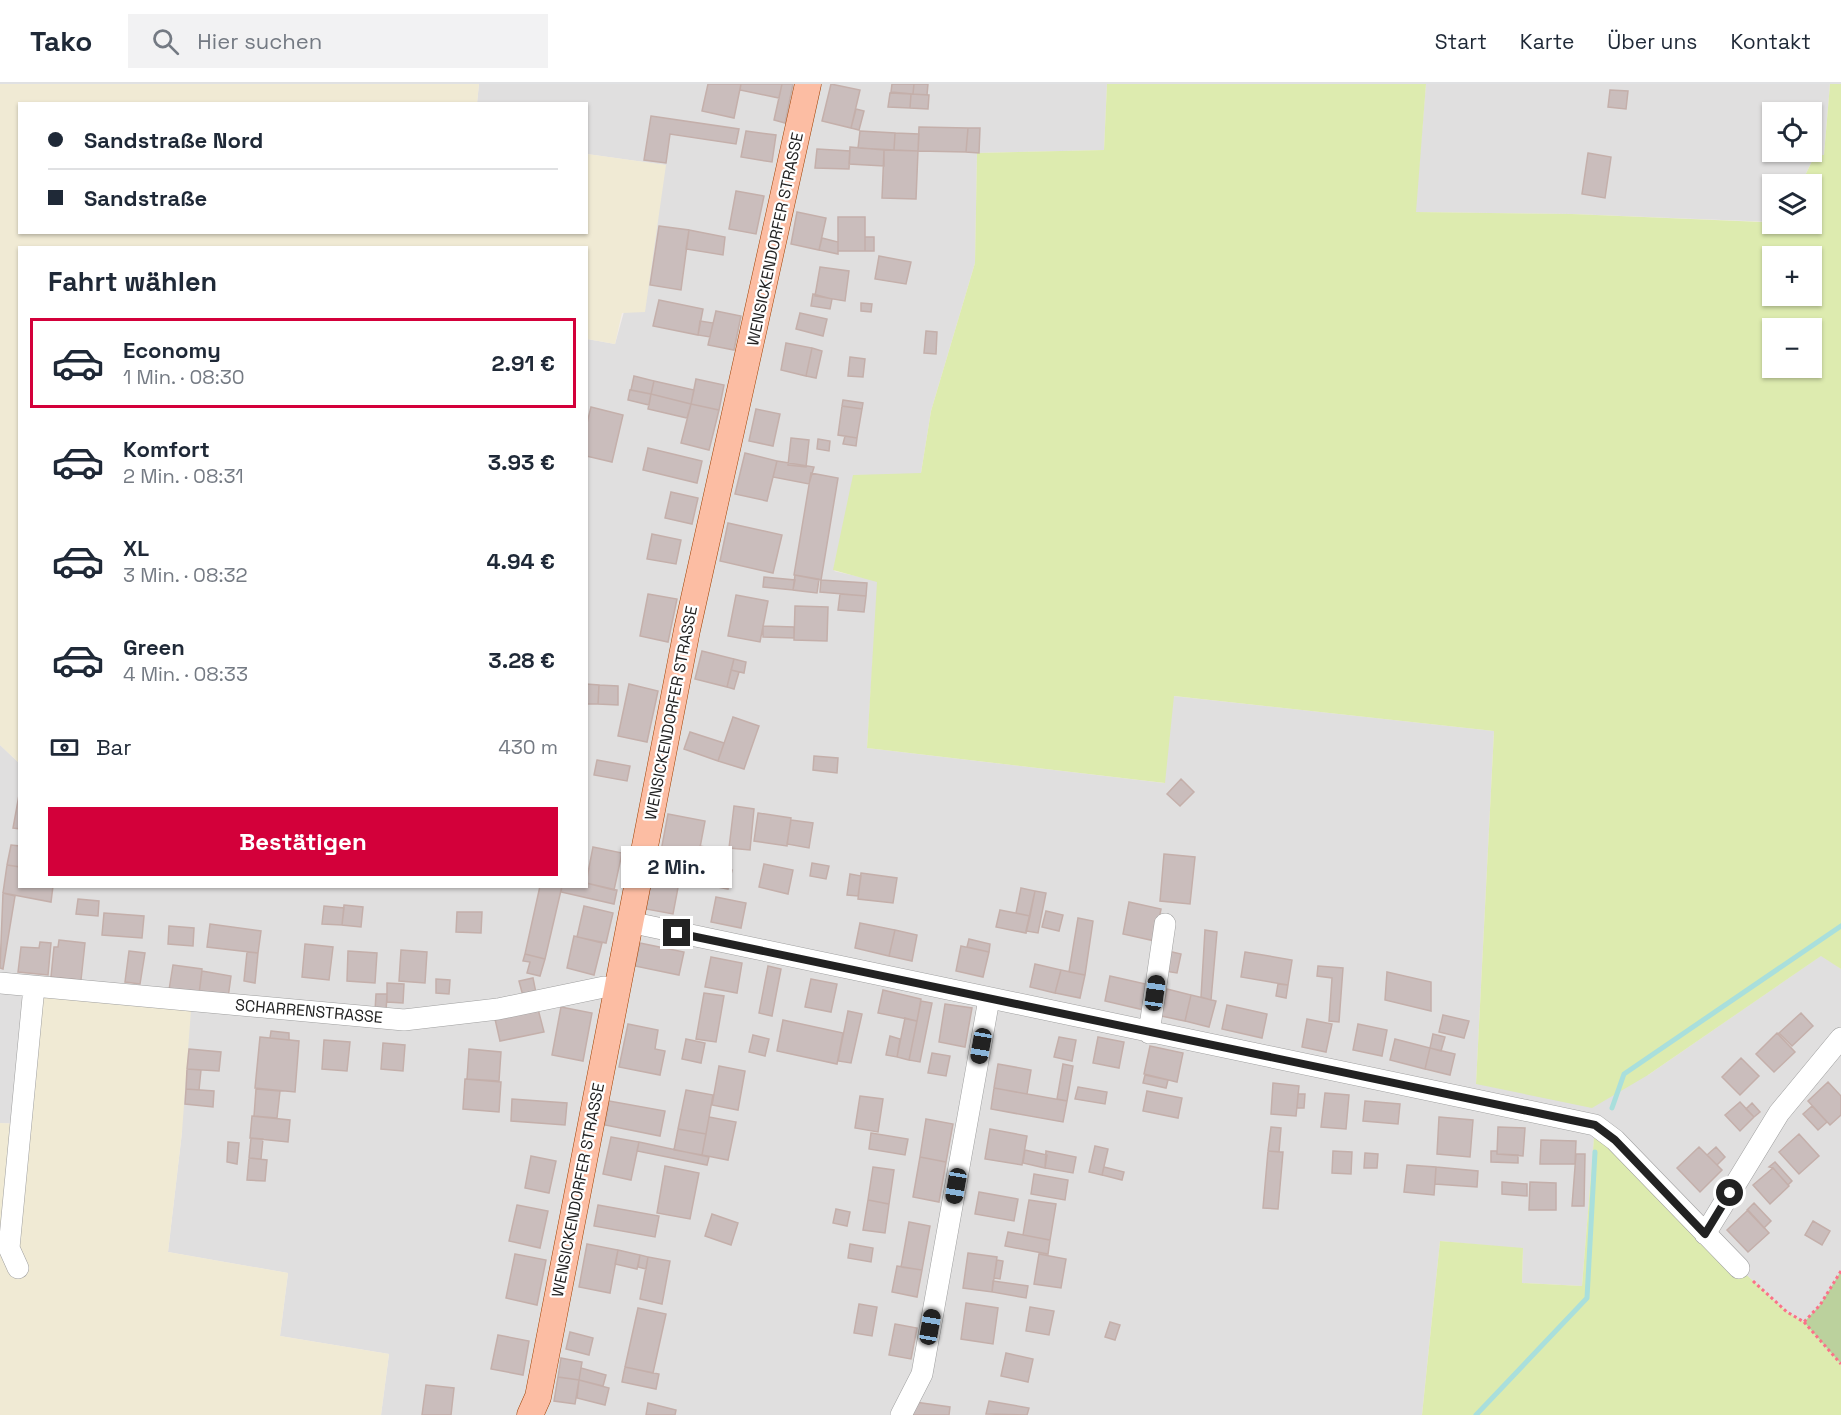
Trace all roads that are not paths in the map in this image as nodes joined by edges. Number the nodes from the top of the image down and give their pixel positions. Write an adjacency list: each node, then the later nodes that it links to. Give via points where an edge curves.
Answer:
1 (808, 84): 2 (main road, WENSICKENDORFER STRASSE, via 687,630)
2 (629, 921): 6 (main road, WENSICKENDORFER STRASSE); 7 (street)
3 (1165, 924): 8 (street)
4 (0, 983): 5 (street, SCHARRENSTRASSE)
5 (34, 987): 6 (street, SCHARRENSTRASSE, via 404,1020 498,1009 604,987); 11 (street, via 9,1248)
6 (616, 990): 13 (main road, WENSICKENDORFER STRASSE, via 538,1398)
7 (989, 999): 8 (street); 14 (street, via 922,1374)
8 (1149, 1033): 10 (street, via 1595,1125 1615,1140)
9 (1841, 1038): 10 (street, via 1779,1113)
10 (1705, 1234): 12 (street)
11 (18, 1268)
12 (1738, 1268)
13 (530, 1415)
14 (901, 1415)

